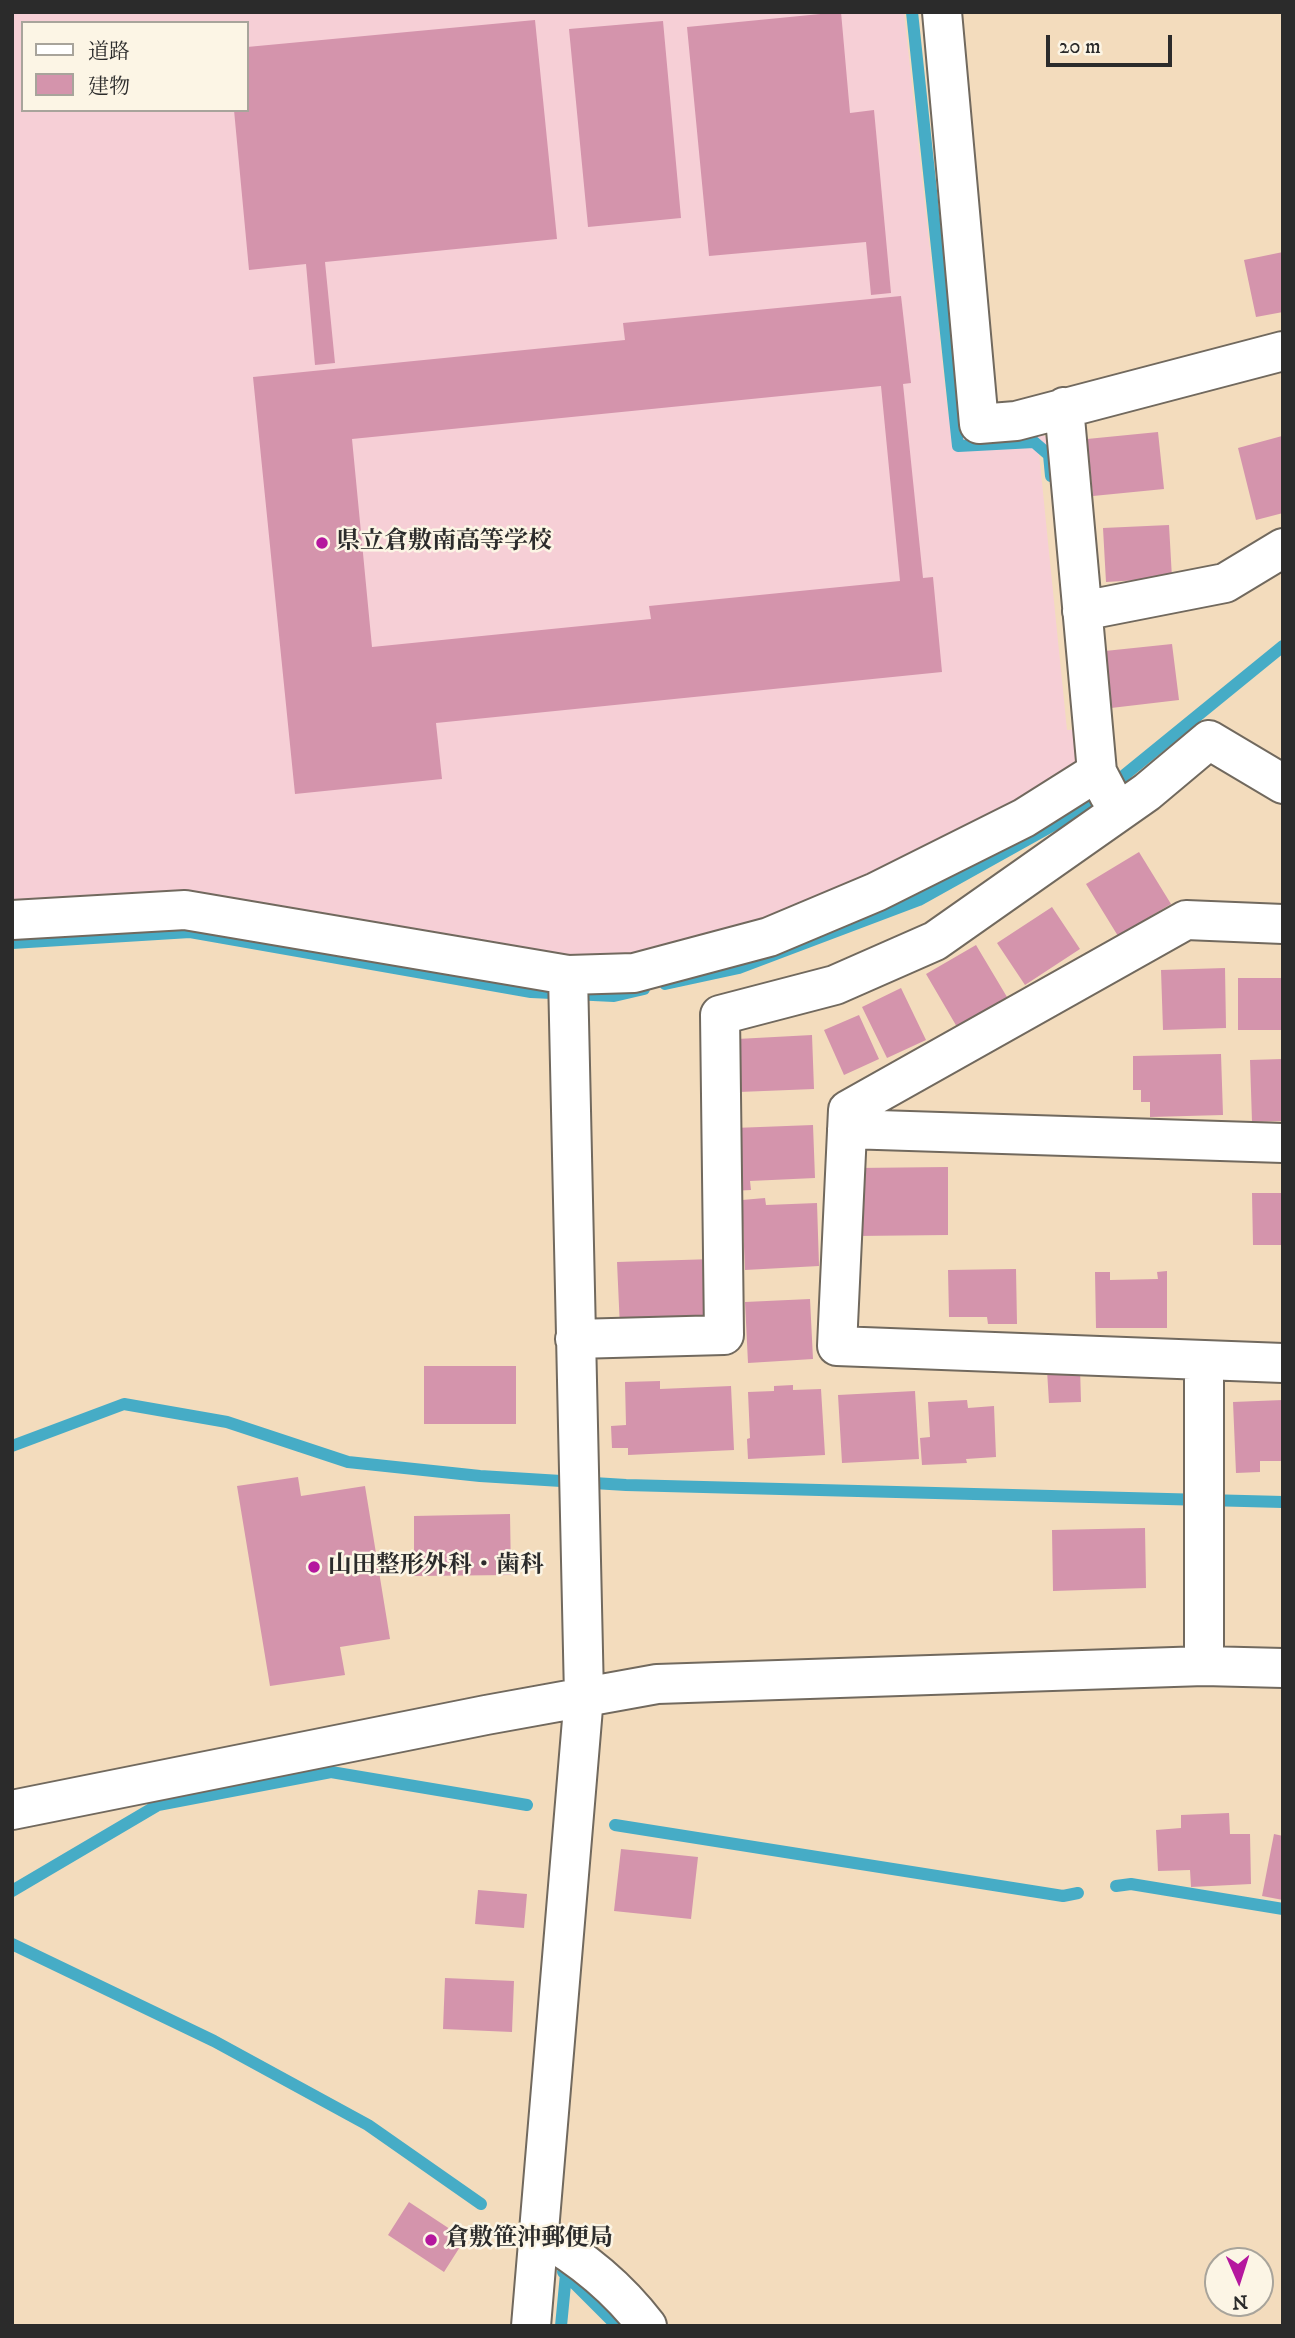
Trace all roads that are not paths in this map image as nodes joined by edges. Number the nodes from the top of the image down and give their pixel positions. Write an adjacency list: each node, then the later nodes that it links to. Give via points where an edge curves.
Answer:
1 (942, 12): 3 (street, via 979,424 1016,421)
2 (1283, 351): 3 (street)
3 (1064, 407): 5 (street)
4 (1283, 548): 5 (street, via 1225,583)
5 (1082, 611): 7 (street)
6 (1283, 784): 7 (street, via 1209,740 1147,792)
7 (1107, 792): 10 (street, via 1024,818 888,886 769,937); 13 (street, via 935,941 835,985 720,1015 724,1335)
8 (12, 920): 10 (street, via 185,910)
9 (1283, 924): 11 (street, via 1185,920 848,1110)
10 (569, 995): 13 (street)
11 (847, 1129): 12 (street); 14 (street, via 837,1346)
12 (1283, 1143)
13 (575, 1339): 18 (street)
14 (1204, 1361): 15 (street); 16 (street)
15 (1283, 1363)
16 (1205, 1666): 17 (street); 18 (street, via 657,1684)
17 (1283, 1668)
18 (584, 1696): 19 (street); 20 (street)
19 (12, 1810)
20 (539, 2234): 21 (street); 22 (street, via 595,2271)
21 (531, 2326)
22 (647, 2326)

